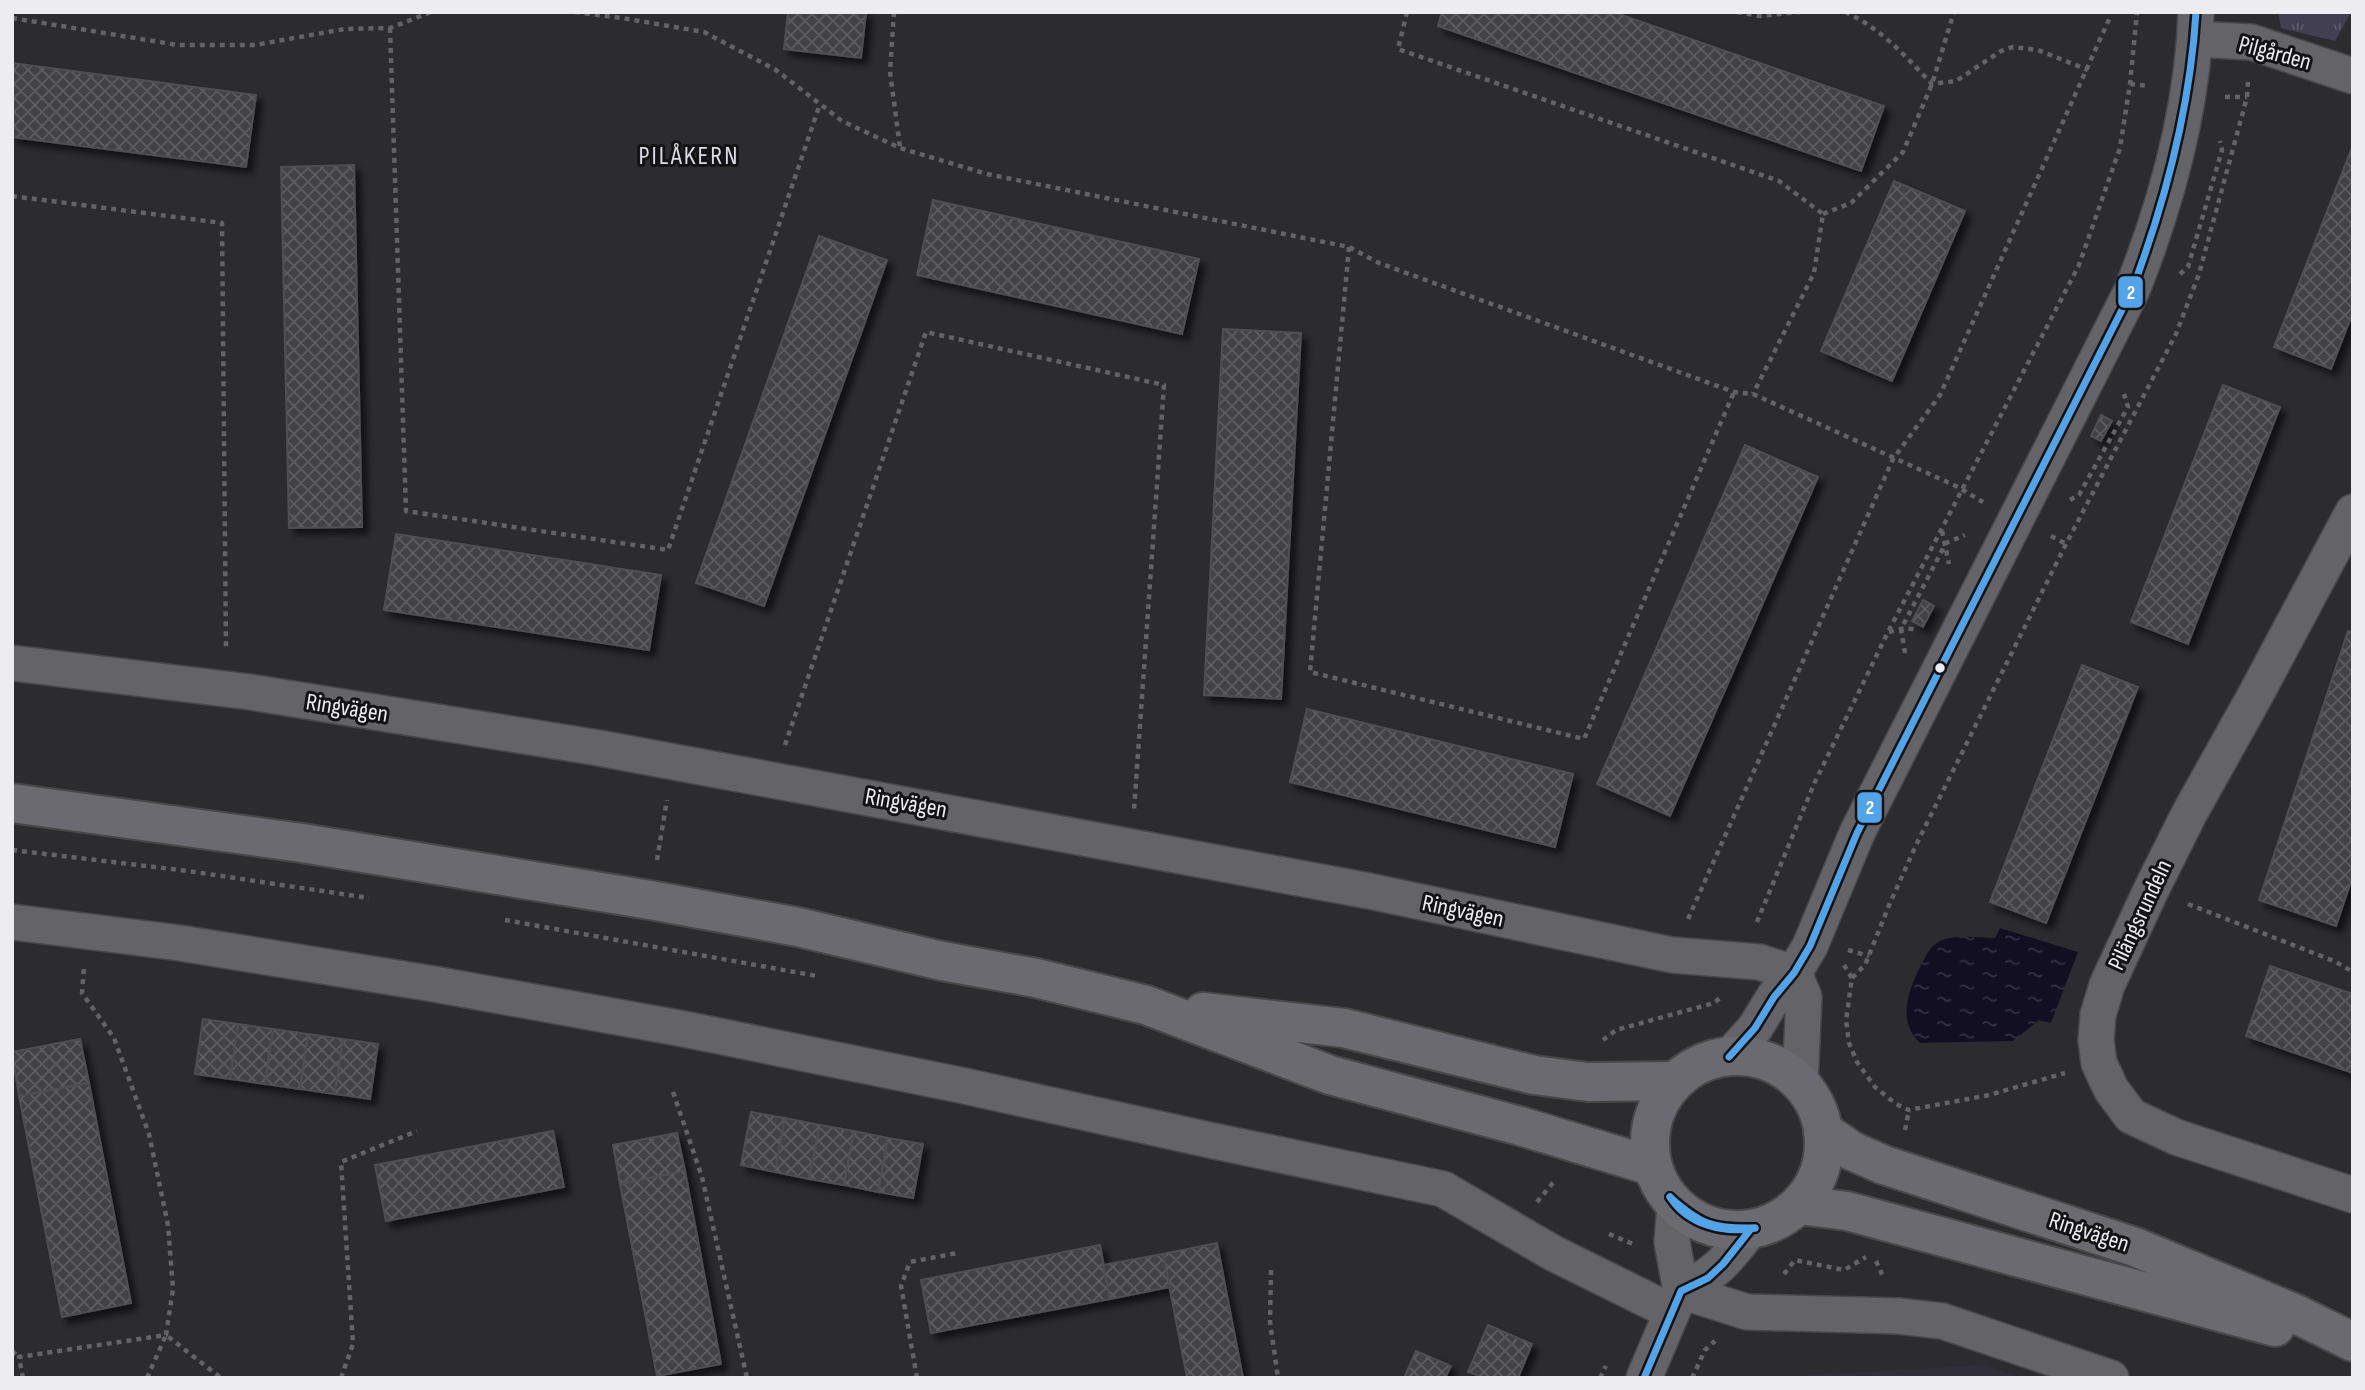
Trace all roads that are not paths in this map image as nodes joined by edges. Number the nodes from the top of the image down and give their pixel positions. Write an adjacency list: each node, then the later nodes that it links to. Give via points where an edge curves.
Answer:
1 (2195, 26): 2 (street, Pilgården); 7 (street, via 2189,92 2178,142 2154,233 2132,290 1857,833)
2 (2353, 76)
3 (2353, 512): 14 (street, Pilängsrundeln, via 2151,890 2108,985 2096,1040 2099,1063 2131,1116 2176,1138)
4 (12, 663): 7 (street, Ringvägen, via 223,689 674,761 1369,891 1672,955 1759,962)
5 (12, 803): 8 (main road, via 302,843 650,900 1036,978)
6 (12, 922): 18 (street, via 447,986 684,1029 1443,1189 1553,1253)
7 (1794, 974): 9 (street); 11 (street, via 1804,996)
8 (1146, 1005): 10 (main road, via 1344,1028 1534,1075 1588,1082); 13 (main road, via 1330,1075)
9 (1729, 1057): 10 (main road, via 1700,1064); 11 (main road, via 1768,1062)
10 (1675, 1081): 13 (main road, via 1652,1121)
11 (1800, 1083): 12 (main road, via 1819,1113)
12 (1823, 1131): 16 (main road, via 1820,1171); 19 (main road, Ringvägen, via 1852,1151 1884,1164 2135,1247 2296,1314)
13 (1652, 1166): 15 (main road)
14 (2353, 1195)
15 (1675, 1205): 17 (main road, via 1710,1226); 18 (street)
16 (1799, 1205): 17 (main road, via 1768,1225); 19 (main road, Ringvägen, via 1847,1211)
17 (1749, 1230): 18 (street, via 1708,1278)
18 (1676, 1288): 20 (street); 21 (street, via 1747,1312 1942,1321)
19 (2353, 1344)
20 (1644, 1378)
21 (2111, 1378)

